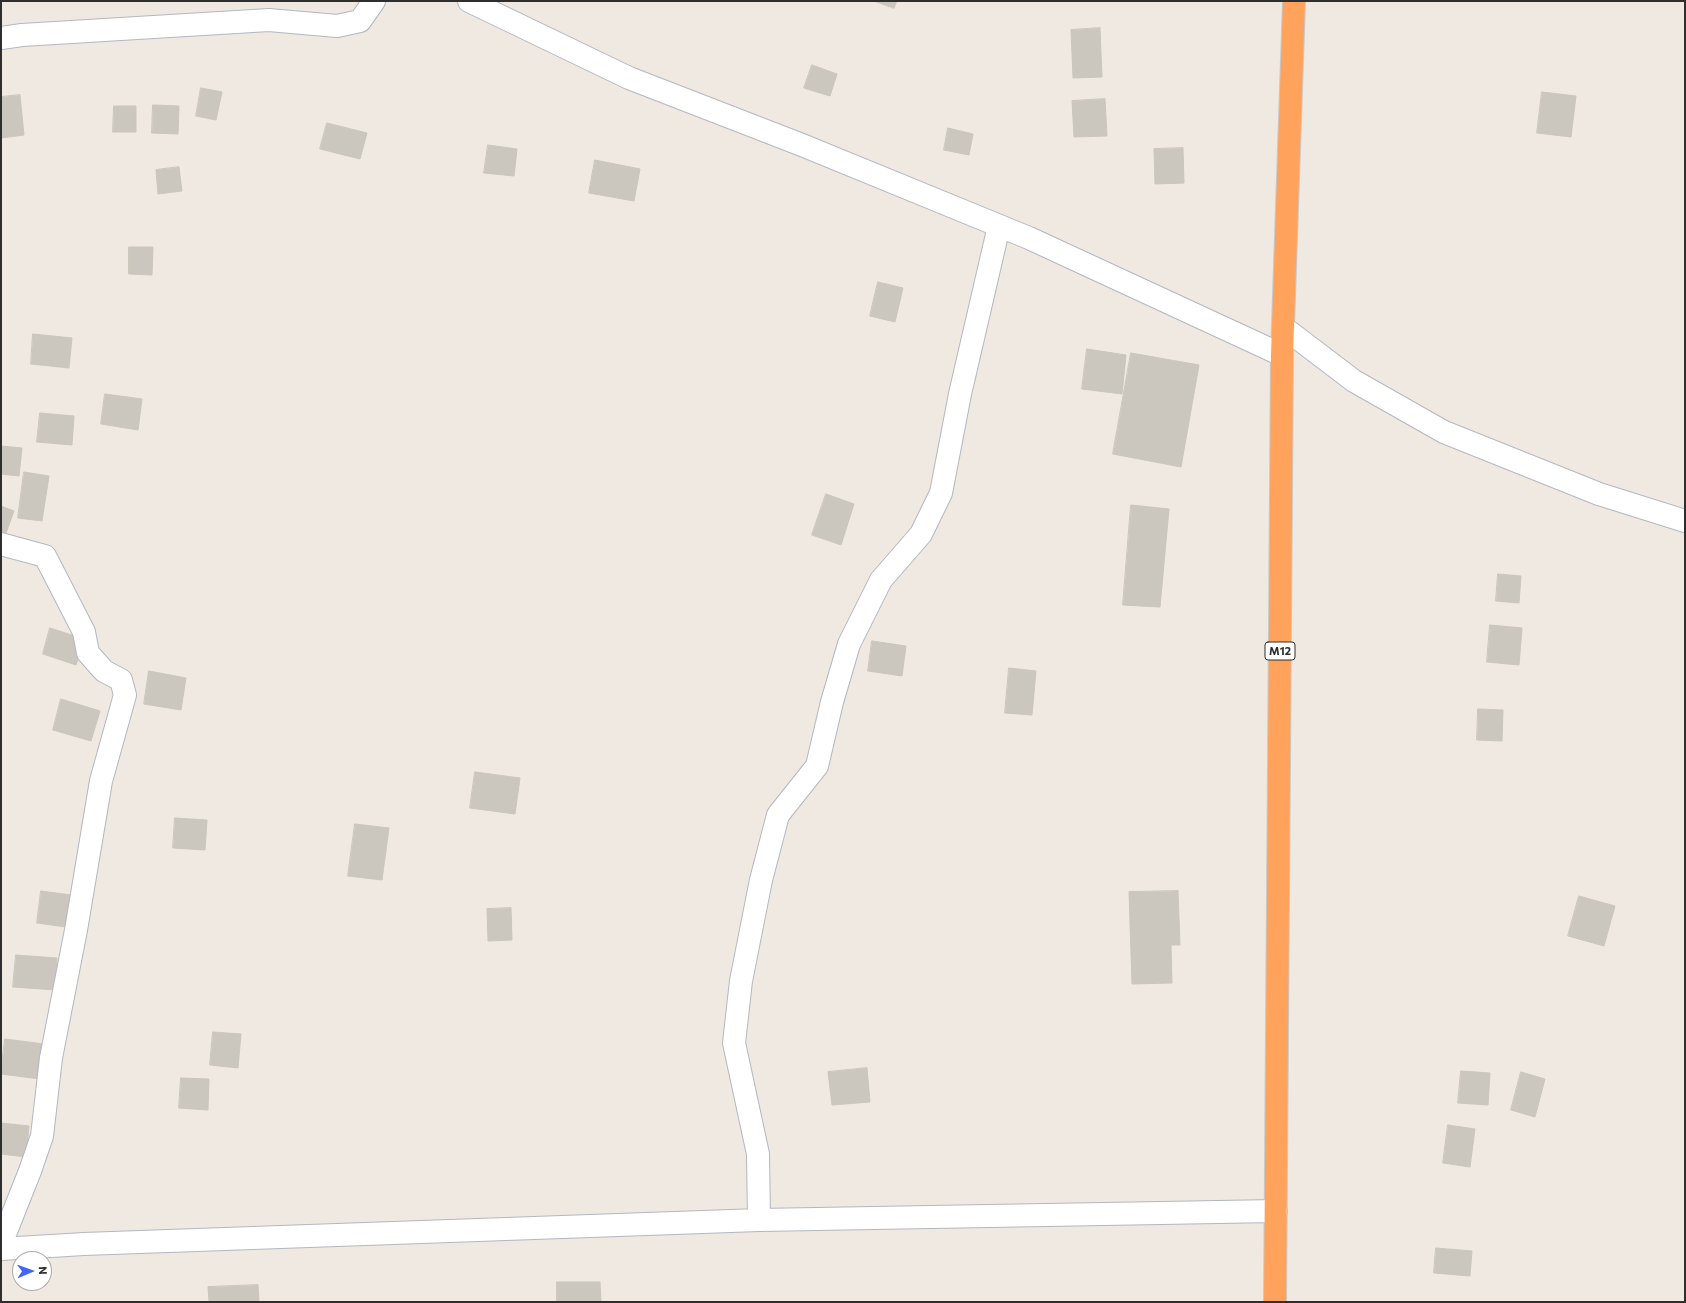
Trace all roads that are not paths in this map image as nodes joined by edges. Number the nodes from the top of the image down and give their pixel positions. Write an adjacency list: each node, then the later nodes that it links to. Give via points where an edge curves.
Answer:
1 (374, 1): 4 (street, via 360,21 336,26 269,20)
2 (469, 1): 5 (street, via 629,78 802,145)
3 (1294, 1): 6 (highway, M12)
4 (1, 38)
5 (999, 226): 7 (street); 11 (street, via 960,394 941,493 921,534 881,580 849,644 817,766 778,815 761,880 741,981 734,1042 758,1154)
6 (1283, 328): 7 (highway, M12); 8 (street, via 1354,380 1444,432 1599,494)
7 (1282, 355): 10 (highway, M12)
8 (1685, 521)
9 (1, 544): 12 (street, via 45,556 84,632 88,653 104,671 121,680 125,695 101,781 51,1058 42,1136)
10 (1276, 1211): 11 (street); 14 (highway, M12)
11 (759, 1220): 13 (street)
12 (1, 1244)
13 (1, 1249)
14 (1275, 1302)

